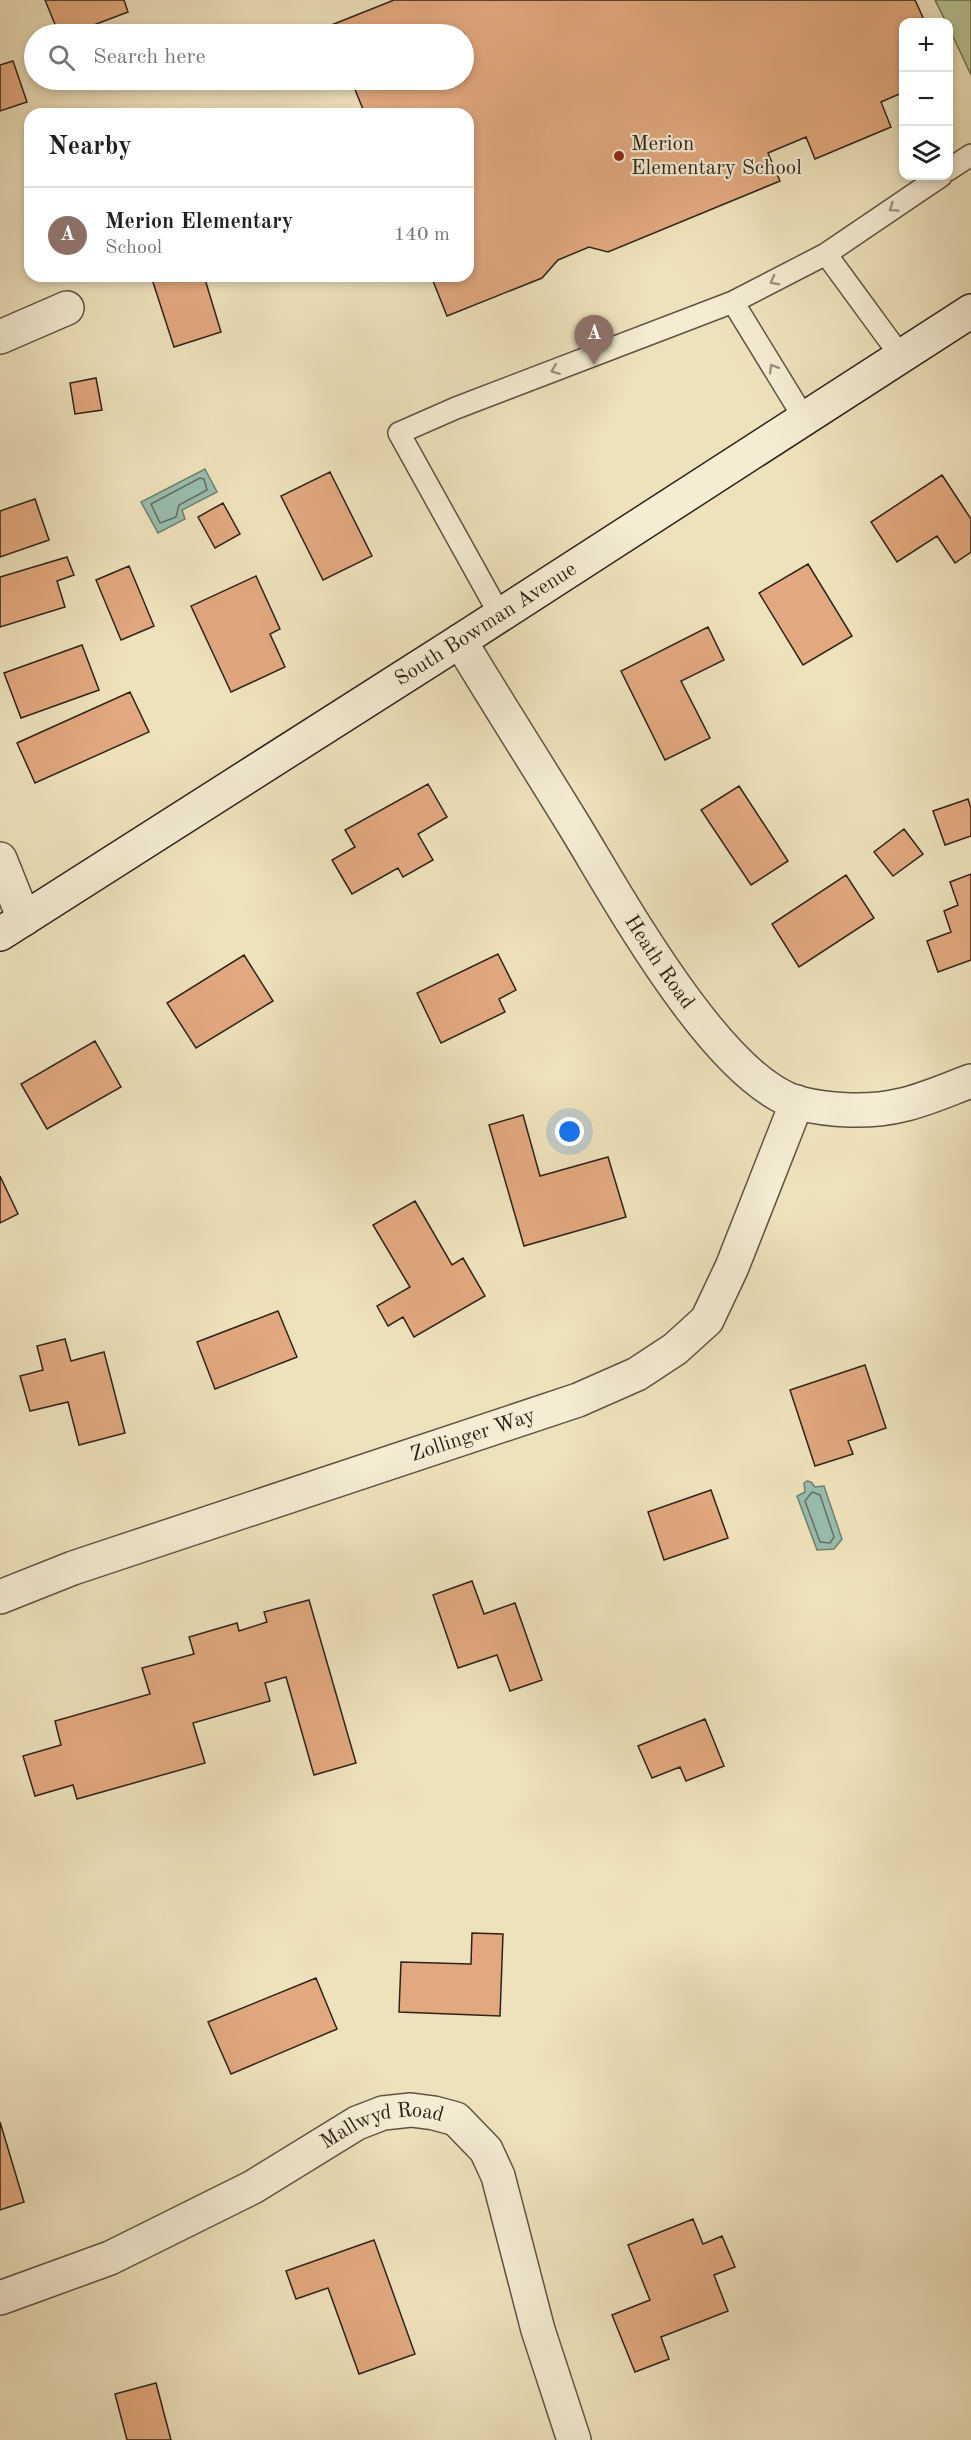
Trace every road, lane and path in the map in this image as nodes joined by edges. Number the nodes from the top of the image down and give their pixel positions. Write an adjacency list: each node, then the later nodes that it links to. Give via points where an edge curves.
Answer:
1 (971, 155): 2 (lane)
2 (953, 168)
3 (935, 180): 4 (lane, one-way to 4)
4 (826, 254): 5 (lane, one-way to 5); 9 (lane)
5 (733, 302): 10 (lane, one-way to 5); 11 (lane, one-way to 11, via 399,433)
6 (67, 308): 8 (street)
7 (971, 311): 9 (street, South Bowman Avenue)
8 (0, 337)
9 (900, 355): 10 (street, South Bowman Avenue)
10 (804, 418): 11 (street, South Bowman Avenue)
11 (500, 615): 12 (street, South Bowman Avenue)
12 (460, 641): 14 (street, South Bowman Avenue); 16 (street, Heath Road, via 665,973 707,1028 742,1065 770,1088)
13 (0, 859): 14 (street)
14 (12, 927)
15 (971, 1081): 16 (street, Heath Road, via 902,1106 829,1108)
16 (797, 1102): 17 (street, Zollinger Way, via 707,1320 675,1349 637,1374 578,1400 73,1568)
17 (0, 1597)
18 (0, 2298): 19 (street, Mallwyd Road, via 120,2253 253,2187 357,2123 383,2113 434,2113 456,2119 486,2150 498,2176 538,2330)
19 (574, 2440)

